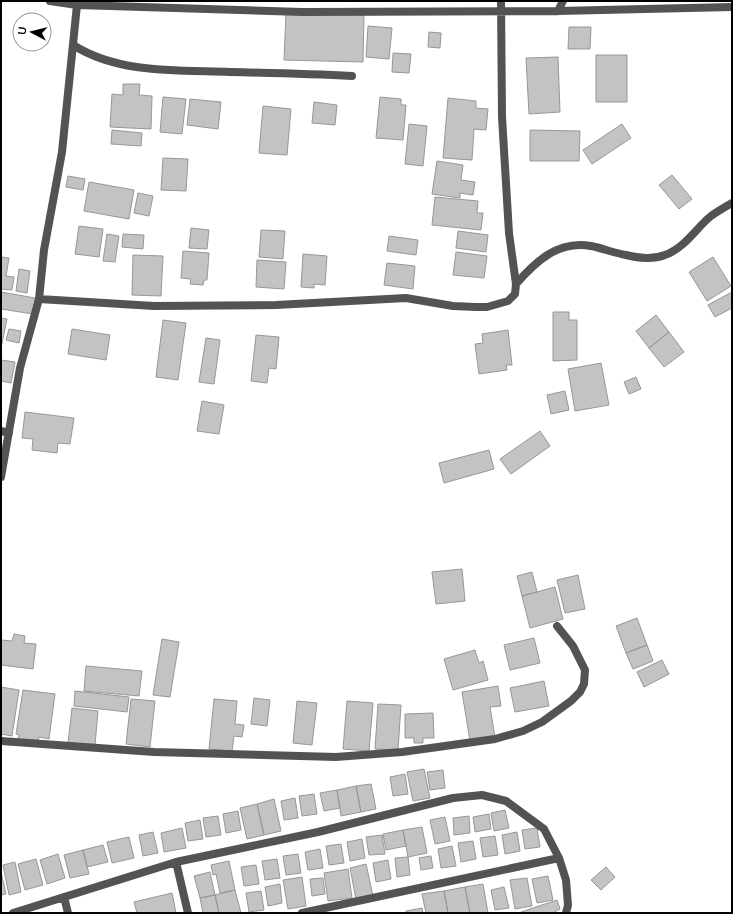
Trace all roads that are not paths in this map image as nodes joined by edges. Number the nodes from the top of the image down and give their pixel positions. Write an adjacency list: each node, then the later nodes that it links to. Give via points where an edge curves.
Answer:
1 (50, 1): 4 (street)
2 (501, 1): 6 (street)
3 (562, 1): 7 (street)
4 (77, 3): 6 (street, via 302,12); 8 (street)
5 (732, 7): 7 (street)
6 (501, 10): 7 (street); 11 (street, via 502,117)
7 (558, 11)
8 (73, 45): 9 (street, via 116,64 161,70); 12 (street, via 62,152 44,250)
9 (352, 76)
10 (732, 203): 11 (street, via 711,216 683,244 666,255 640,258 590,246 558,248 533,265)
11 (516, 284): 12 (street, via 515,294 508,301 487,307 453,306 406,298 276,305 154,306)
12 (39, 299): 13 (street)
13 (5, 432): 14 (street)
14 (1, 478)
15 (558, 626): 16 (street, via 573,646 585,670 584,684 580,692 542,722 496,739 402,752 336,757 154,752)
16 (1, 741)
17 (559, 858): 18 (street, via 544,829 530,817 506,800 482,795 453,798 318,832); 23 (street); 24 (street, via 566,880)
18 (176, 862): 19 (street); 22 (street)
19 (64, 897): 20 (street); 21 (street)
20 (13, 913)
21 (68, 913)
22 (188, 913)
23 (302, 913)
24 (566, 913)

